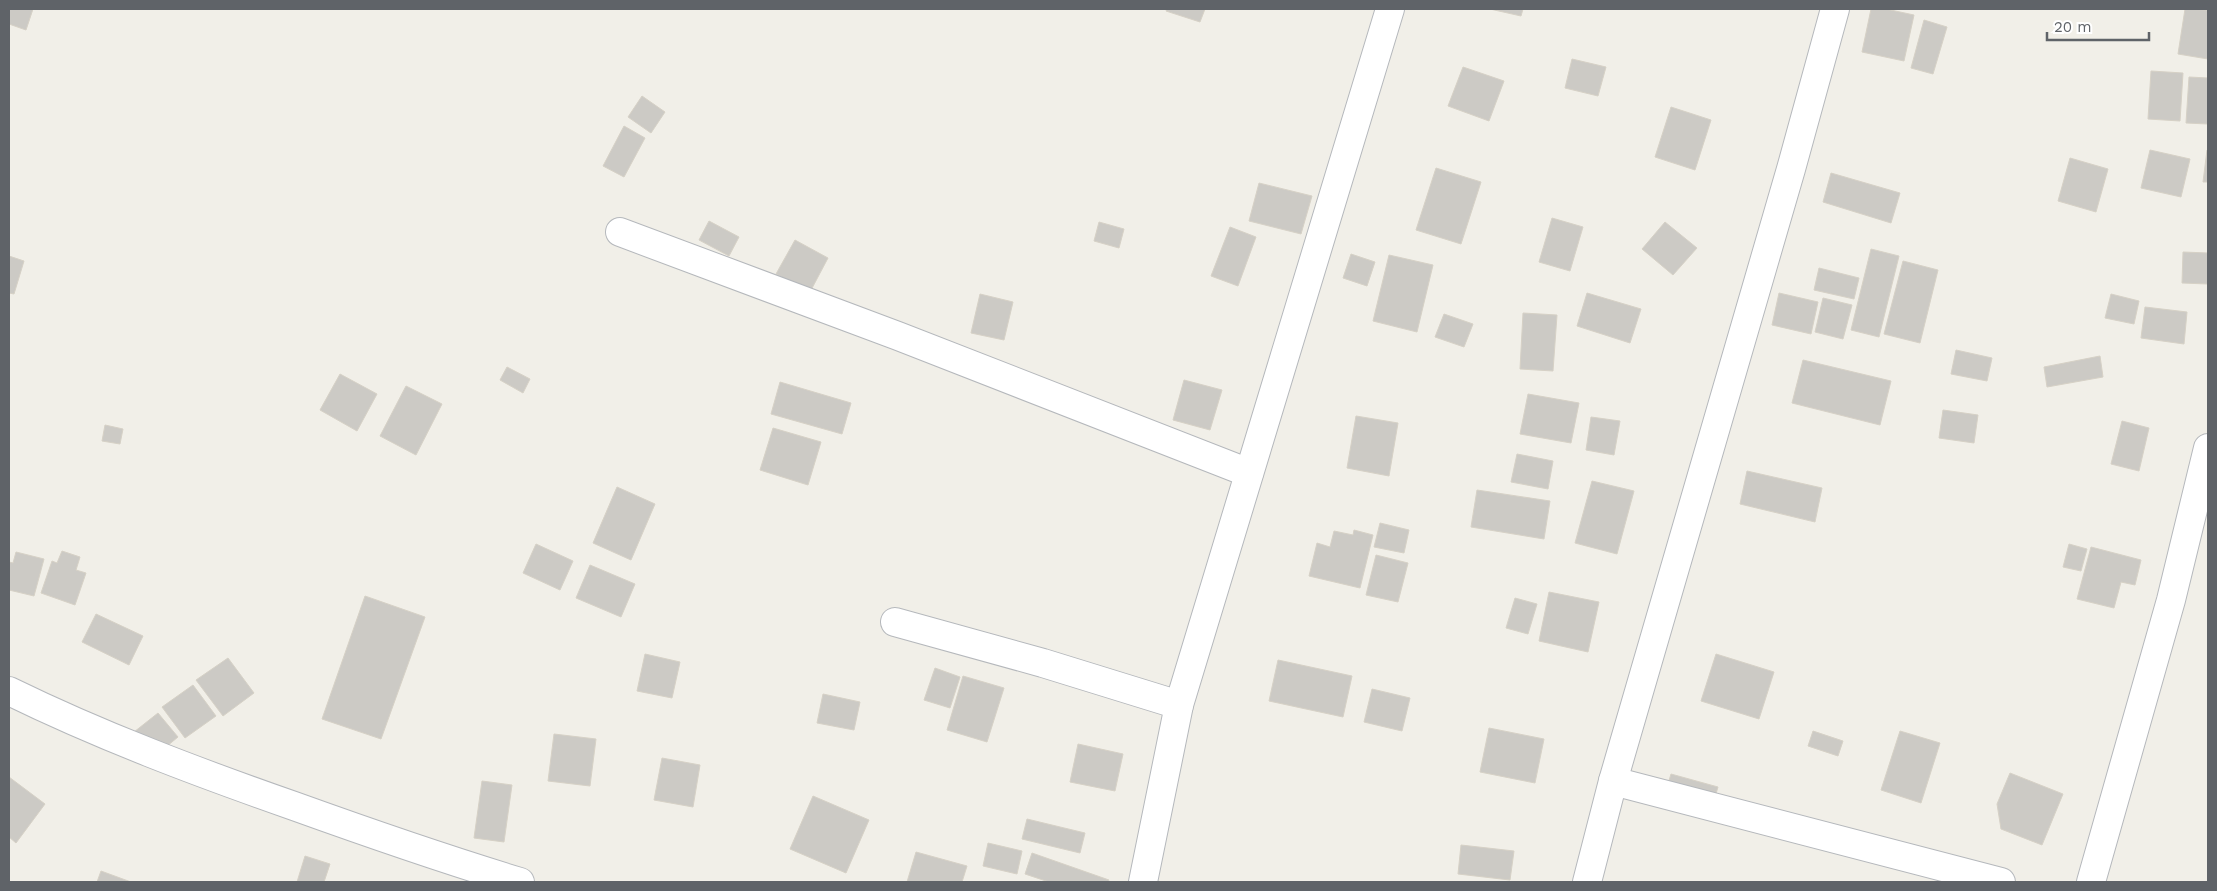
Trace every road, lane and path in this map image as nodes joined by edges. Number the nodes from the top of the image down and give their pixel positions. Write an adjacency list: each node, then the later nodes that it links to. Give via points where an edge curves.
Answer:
1 (1390, 9): 5 (street)
2 (1835, 9): 9 (street)
3 (620, 232): 5 (street)
4 (2208, 448): 14 (street, via 2171,600)
5 (1249, 473): 8 (street)
6 (895, 622): 8 (street)
7 (9, 691): 10 (street, via 50,712 202,774 438,857)
8 (1179, 705): 11 (street)
9 (1613, 781): 12 (street); 13 (street)
10 (520, 882)
11 (1143, 882)
12 (1587, 882)
13 (2001, 882)
14 (2090, 882)

